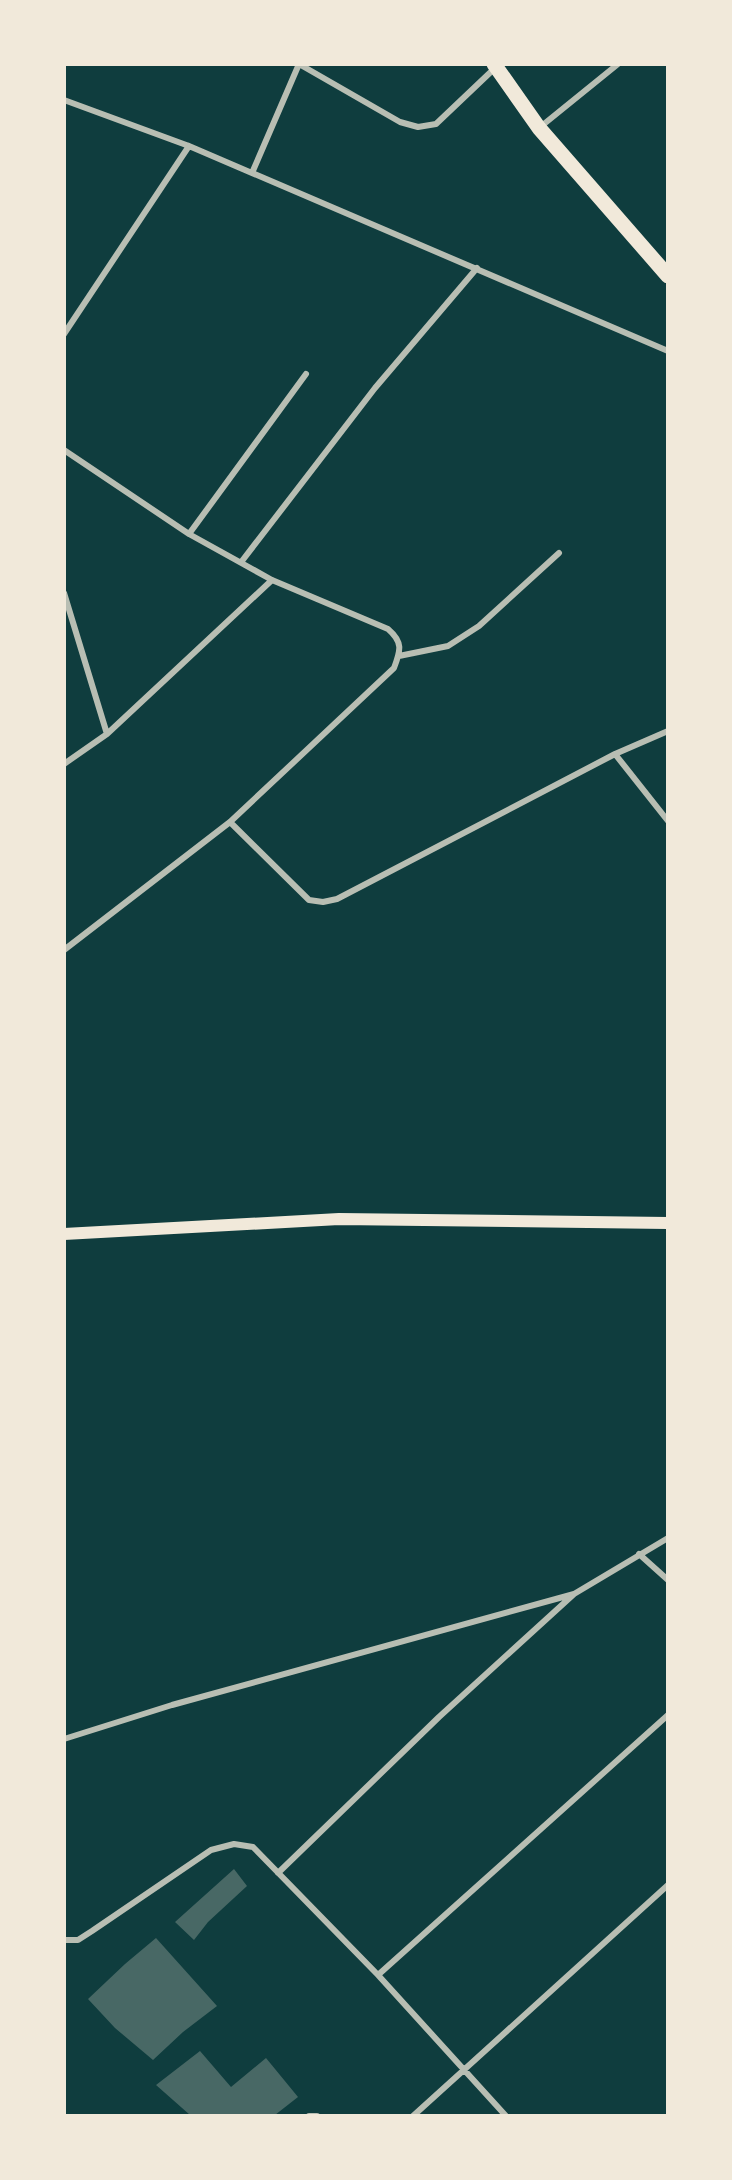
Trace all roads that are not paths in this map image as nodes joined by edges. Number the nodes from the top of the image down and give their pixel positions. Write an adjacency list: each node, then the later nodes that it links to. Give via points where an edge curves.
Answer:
1 (299, 64): 3 (street, via 400,122 418,127 436,124); 7 (street)
2 (618, 64): 5 (street)
3 (495, 66): 5 (main road)
4 (64, 100): 6 (street)
5 (539, 128): 9 (main road)
6 (189, 146): 7 (street); 10 (street)
7 (252, 173): 8 (street)
8 (477, 268): 11 (street); 16 (street, via 375,388)
9 (668, 276)
10 (64, 334)
11 (668, 351)
12 (306, 374): 14 (street)
13 (64, 450): 14 (street)
14 (189, 534): 16 (street)
15 (559, 553): 19 (street, via 479,626 448,646)
16 (242, 561): 17 (street)
17 (272, 580): 19 (street, via 388,629 398,638); 21 (street)
18 (64, 593): 21 (street)
19 (399, 656): 25 (street, via 394,668)
20 (668, 731): 22 (street)
21 (107, 734): 23 (street)
22 (615, 754): 24 (street); 25 (street, via 337,899 323,902 309,900)
23 (64, 764)
24 (668, 821)
25 (230, 822): 26 (street)
26 (64, 950)
27 (668, 1222): 28 (main road, via 339,1219)
28 (64, 1234)
29 (668, 1538): 30 (street)
30 (639, 1554): 31 (street); 32 (street)
31 (668, 1580)
32 (574, 1594): 34 (street); 35 (street, via 439,1717)
33 (668, 1715): 38 (street)
34 (64, 1739)
35 (278, 1873): 37 (street, via 253,1847 234,1844 211,1850 78,1940); 38 (street)
36 (668, 1885): 39 (street)
37 (64, 1940)
38 (378, 1975): 39 (street)
39 (462, 2070): 42 (street); 43 (street)
40 (309, 2115): 41 (street)
41 (317, 2115)
42 (413, 2115)
43 (506, 2115)

